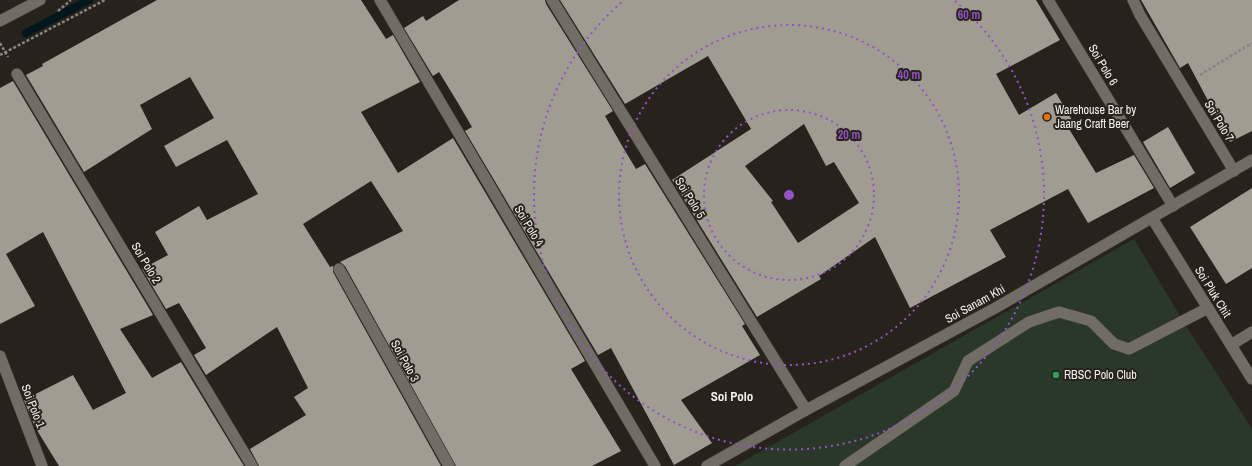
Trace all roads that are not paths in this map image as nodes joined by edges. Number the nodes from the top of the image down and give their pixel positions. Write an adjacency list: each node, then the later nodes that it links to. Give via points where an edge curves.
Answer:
1 (40, 0): 6 (street)
2 (380, 0): 22 (street, Soi Polo 4)
3 (552, 0): 18 (street, Soi Polo 5)
4 (1048, 0): 10 (street, Soi Polo 6)
5 (1133, 0): 9 (street, Soi Polo 7)
6 (0, 21)
7 (17, 74): 20 (street, Soi Polo 2)
8 (1252, 160): 9 (street, Soi Sanam Khi)
9 (1234, 171): 10 (street, Soi Sanam Khi)
10 (1173, 206): 11 (street, Soi Sanam Khi)
11 (1152, 218): 13 (street, Soi Pluk Chit); 18 (street, Soi Sanam Khi, via 997,307)
12 (339, 269): 21 (street, Soi Polo 3)
13 (1208, 308): 15 (street, Soi Pluk Chit); 24 (street, via 1129,349 1114,344 1091,321 1059,312 1029,322 968,361 954,391)
14 (1252, 332): 15 (street)
15 (1231, 345): 17 (street, Soi Pluk Chit)
16 (0, 356): 19 (street, Soi Polo 1)
17 (1252, 379)
18 (806, 410): 23 (street, Soi Sanam Khi)
19 (42, 466)
20 (252, 466)
21 (449, 466)
22 (655, 466)
23 (707, 466)
24 (845, 466)

